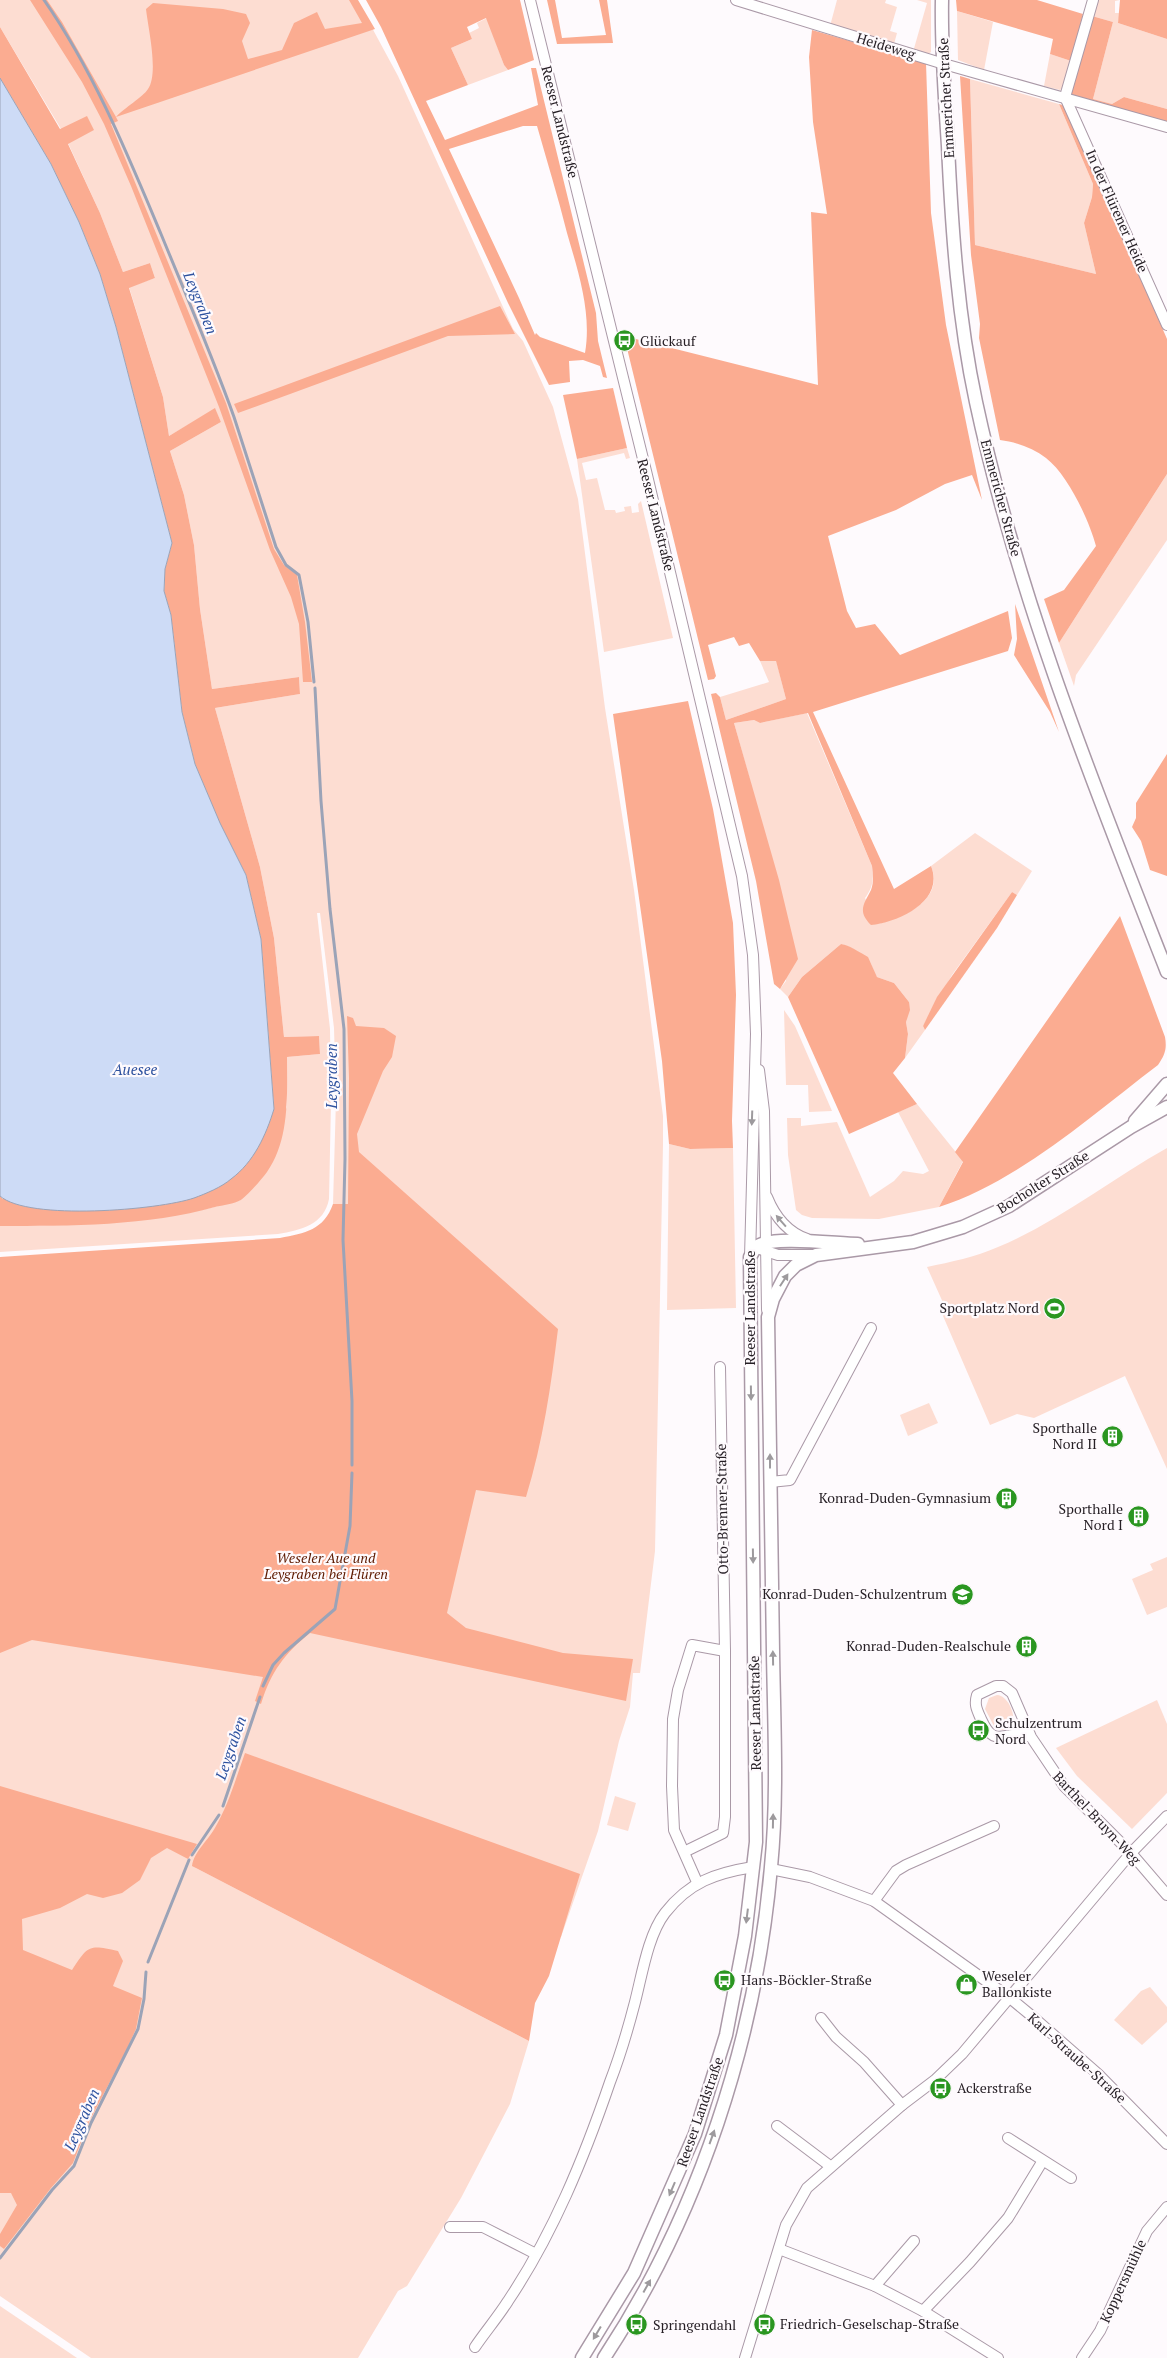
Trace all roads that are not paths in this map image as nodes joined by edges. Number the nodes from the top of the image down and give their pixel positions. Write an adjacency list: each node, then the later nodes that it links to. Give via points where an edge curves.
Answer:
1 (530, 0): 10 (street, Reeser Landstraße, via 742,876 753,955)
2 (736, 0): 5 (street, Heideweg)
3 (942, 0): 5 (main road, Emmericher Straße)
4 (1093, 0): 6 (street)
5 (944, 64): 6 (street, Heideweg); 9 (main road, Emmericher Straße, via 953,241 960,300 976,401 996,483 1017,559 1061,692)
6 (1065, 97): 7 (street, Heideweg); 8 (street, In der Flürener Heide)
7 (1167, 127)
8 (1167, 325)
9 (1167, 972)
10 (756, 1034): 14 (street, Reeser Landstraße, via 764,1111); 17 (street, Reeser Landstraße, one-way to 17)
11 (1167, 1084): 13 (main road)
12 (1167, 1107): 13 (main road, Bocholter Straße)
13 (1131, 1127): 16 (main road, Bocholter Straße, via 1010,1206 963,1227)
14 (764, 1188): 15 (street, one-way to 14, via 798,1236 783,1225); 17 (street, Reeser Landstraße)
15 (813, 1241): 16 (main road, Bocholter Straße, via 854,1244); 17 (main road, Bocholter Straße)
16 (913, 1242): 18 (main road, Bocholter Straße)
17 (757, 1248): 18 (street, Bocholter Straße, via 778,1255); 19 (street, Reeser Landstraße); 29 (main road, Reeser Landstraße, one-way to 29, via 756,1842)
18 (816, 1255): 19 (main road, one-way to 18, via 785,1276 796,1265)
19 (768, 1318): 22 (main road, Reeser Landstraße, one-way to 19)
20 (871, 1328): 22 (street, via 790,1480)
21 (720, 1367): 23 (street, Otto-Brenner-Straße)
22 (770, 1482): 30 (main road, Reeser Landstraße, one-way to 22, via 774,1764)
23 (725, 1651): 27 (street, Otto-Brenner-Straße, via 723,1833); 27 (street, via 692,1645 678,1690 673,1719 673,1820 674,1830)
24 (1031, 1738): 24 (street, Barthel-Bruyn-Weg, via 1018,1734 1000,1737 989,1734 976,1707 977,1695 996,1686 1008,1689); 28 (street, Barthel-Bruyn-Weg, via 1064,1786)
25 (1167, 1816): 28 (street)
26 (994, 1826): 33 (street, via 906,1865 896,1872)
27 (686, 1851): 31 (street)
28 (1131, 1853): 32 (street, Barthel-Bruyn-Weg); 34 (street)
29 (753, 1867): 30 (main road); 31 (street); 51 (main road, Reeser Landstraße, one-way to 51, via 745,1936 726,2035 695,2134 634,2273)
30 (771, 1869): 33 (street, Karl-Straube-Straße, via 810,1878); 52 (main road, Reeser Landstraße, one-way to 30, via 651,2279 684,2210 714,2135 743,2034 763,1934)
31 (698, 1882): 47 (street, via 678,1897 664,1914 652,1941 628,2028 592,2135)
32 (1167, 1895)
33 (874, 1901): 34 (street, Karl-Straube-Straße)
34 (1010, 1998): 36 (street, via 962,2054); 39 (street, Karl-Straube-Straße, via 1098,2074)
35 (821, 2018): 36 (street, via 836,2038 864,2062)
36 (902, 2105): 41 (street)
37 (777, 2126): 41 (street)
38 (1008, 2138): 40 (street)
39 (1167, 2144)
40 (1042, 2162): 42 (street); 49 (street, via 1008,2218)
41 (830, 2166): 46 (street, via 806,2188 797,2202)
42 (1071, 2178)
43 (1167, 2206): 55 (street, Koppersmühle, via 1147,2231 1100,2331)
44 (450, 2227): 47 (street, via 483,2227)
45 (914, 2241): 48 (street)
46 (778, 2249): 48 (street); 53 (street)
47 (536, 2254): 50 (street, via 508,2302)
48 (875, 2286): 49 (street)
49 (924, 2311): 54 (street)
50 (475, 2347)
51 (582, 2358)
52 (604, 2358)
53 (745, 2358)
54 (998, 2358)
55 (1082, 2358)

